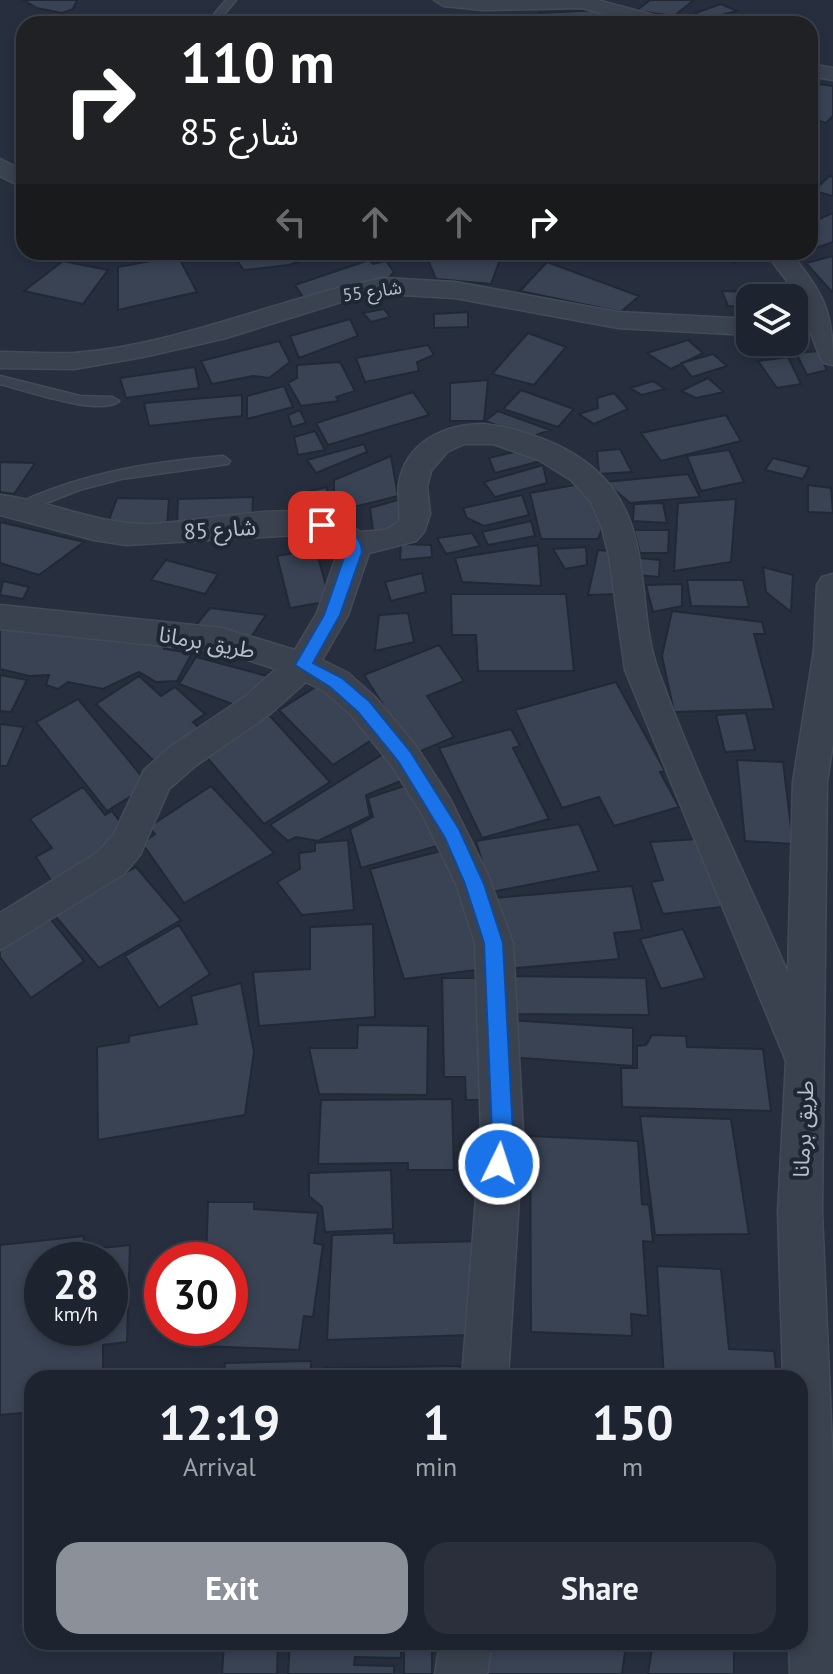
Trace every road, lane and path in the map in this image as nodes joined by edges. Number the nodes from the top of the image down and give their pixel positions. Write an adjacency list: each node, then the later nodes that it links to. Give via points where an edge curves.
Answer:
1 (231, 0): 3 (lane)
2 (444, 0): 4 (street, via 582,2)
3 (218, 16)
4 (635, 16)
5 (783, 260): 8 (street, via 806,289)
6 (736, 326): 10 (street, شارع 55, via 618,320 455,290 384,286 143,349 74,361)
7 (808, 329): 8 (street)
8 (824, 330): 9 (street)
9 (833, 357)
10 (0, 360)
11 (0, 380): 12 (lane, via 80,400)
12 (112, 401)
13 (223, 461): 14 (lane, via 138,468)
14 (12, 506): 15 (street, شارع 85, via 126,534 312,523 336,529)
15 (354, 544): 18 (street, via 332,615); 20 (street, via 394,542 409,534 415,525 412,479 431,450 451,437 487,433 514,440 559,457 586,478 621,530 641,670)
16 (833, 585): 20 (street, طريق برمانا, via 830,650 810,782)
17 (0, 617): 18 (street, طريق برمانا, via 222,640)
18 (303, 665): 19 (street, via 156,780 127,844 111,863); 21 (street, طريق برمانا, via 336,682 364,707 404,756 453,834 494,943 502,1133)
19 (0, 933)
20 (806, 1063): 22 (street, طريق برمانا, via 800,1212)
21 (485, 1370)
22 (805, 1370)
23 (808, 1443): 26 (street, طريق برمانا)
24 (465, 1650): 25 (street)
25 (461, 1674)
26 (816, 1674)

